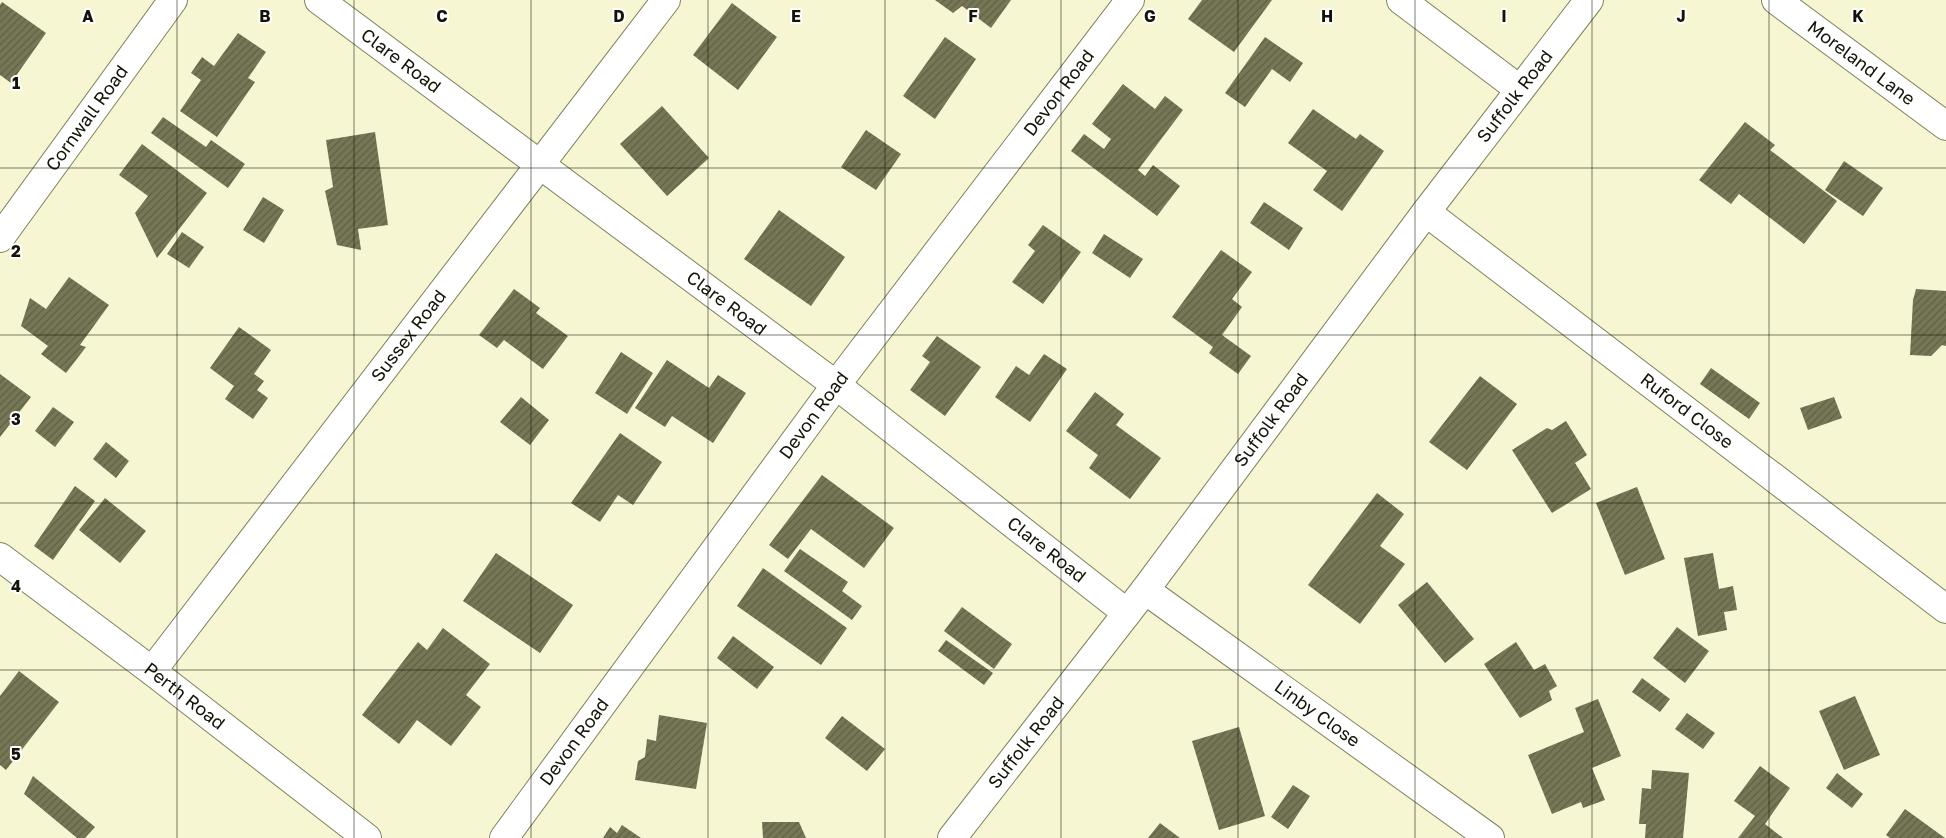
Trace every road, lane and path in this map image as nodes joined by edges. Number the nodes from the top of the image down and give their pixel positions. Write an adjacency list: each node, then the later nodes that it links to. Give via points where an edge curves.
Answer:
1 (173, 0): 12 (street, Cornwall Road)
2 (319, 0): 10 (street, Clare Road)
3 (666, 0): 10 (street, Sussex Road)
4 (1130, 0): 13 (street, Devon Road)
5 (1401, 0): 8 (street)
6 (1589, 0): 8 (street, Suffolk Road)
7 (1776, 0): 9 (street, Moreland Lane)
8 (1519, 89): 11 (street, Suffolk Road)
9 (1946, 126)
10 (538, 165): 13 (street, Clare Road); 18 (street, Sussex Road)
11 (1426, 212): 15 (street, Suffolk Road); 16 (street, Ruford Close)
12 (0, 238)
13 (836, 385): 17 (street, Clare Road); 20 (street, Devon Road)
14 (0, 558): 18 (street, Perth Road)
15 (1145, 590): 17 (street, Suffolk Road); 22 (street, Linby Close)
16 (1946, 610)
17 (1127, 613): 21 (street, Suffolk Road)
18 (152, 671): 19 (street, Perth Road)
19 (367, 838)
20 (504, 838)
21 (952, 838)
22 (1490, 838)

